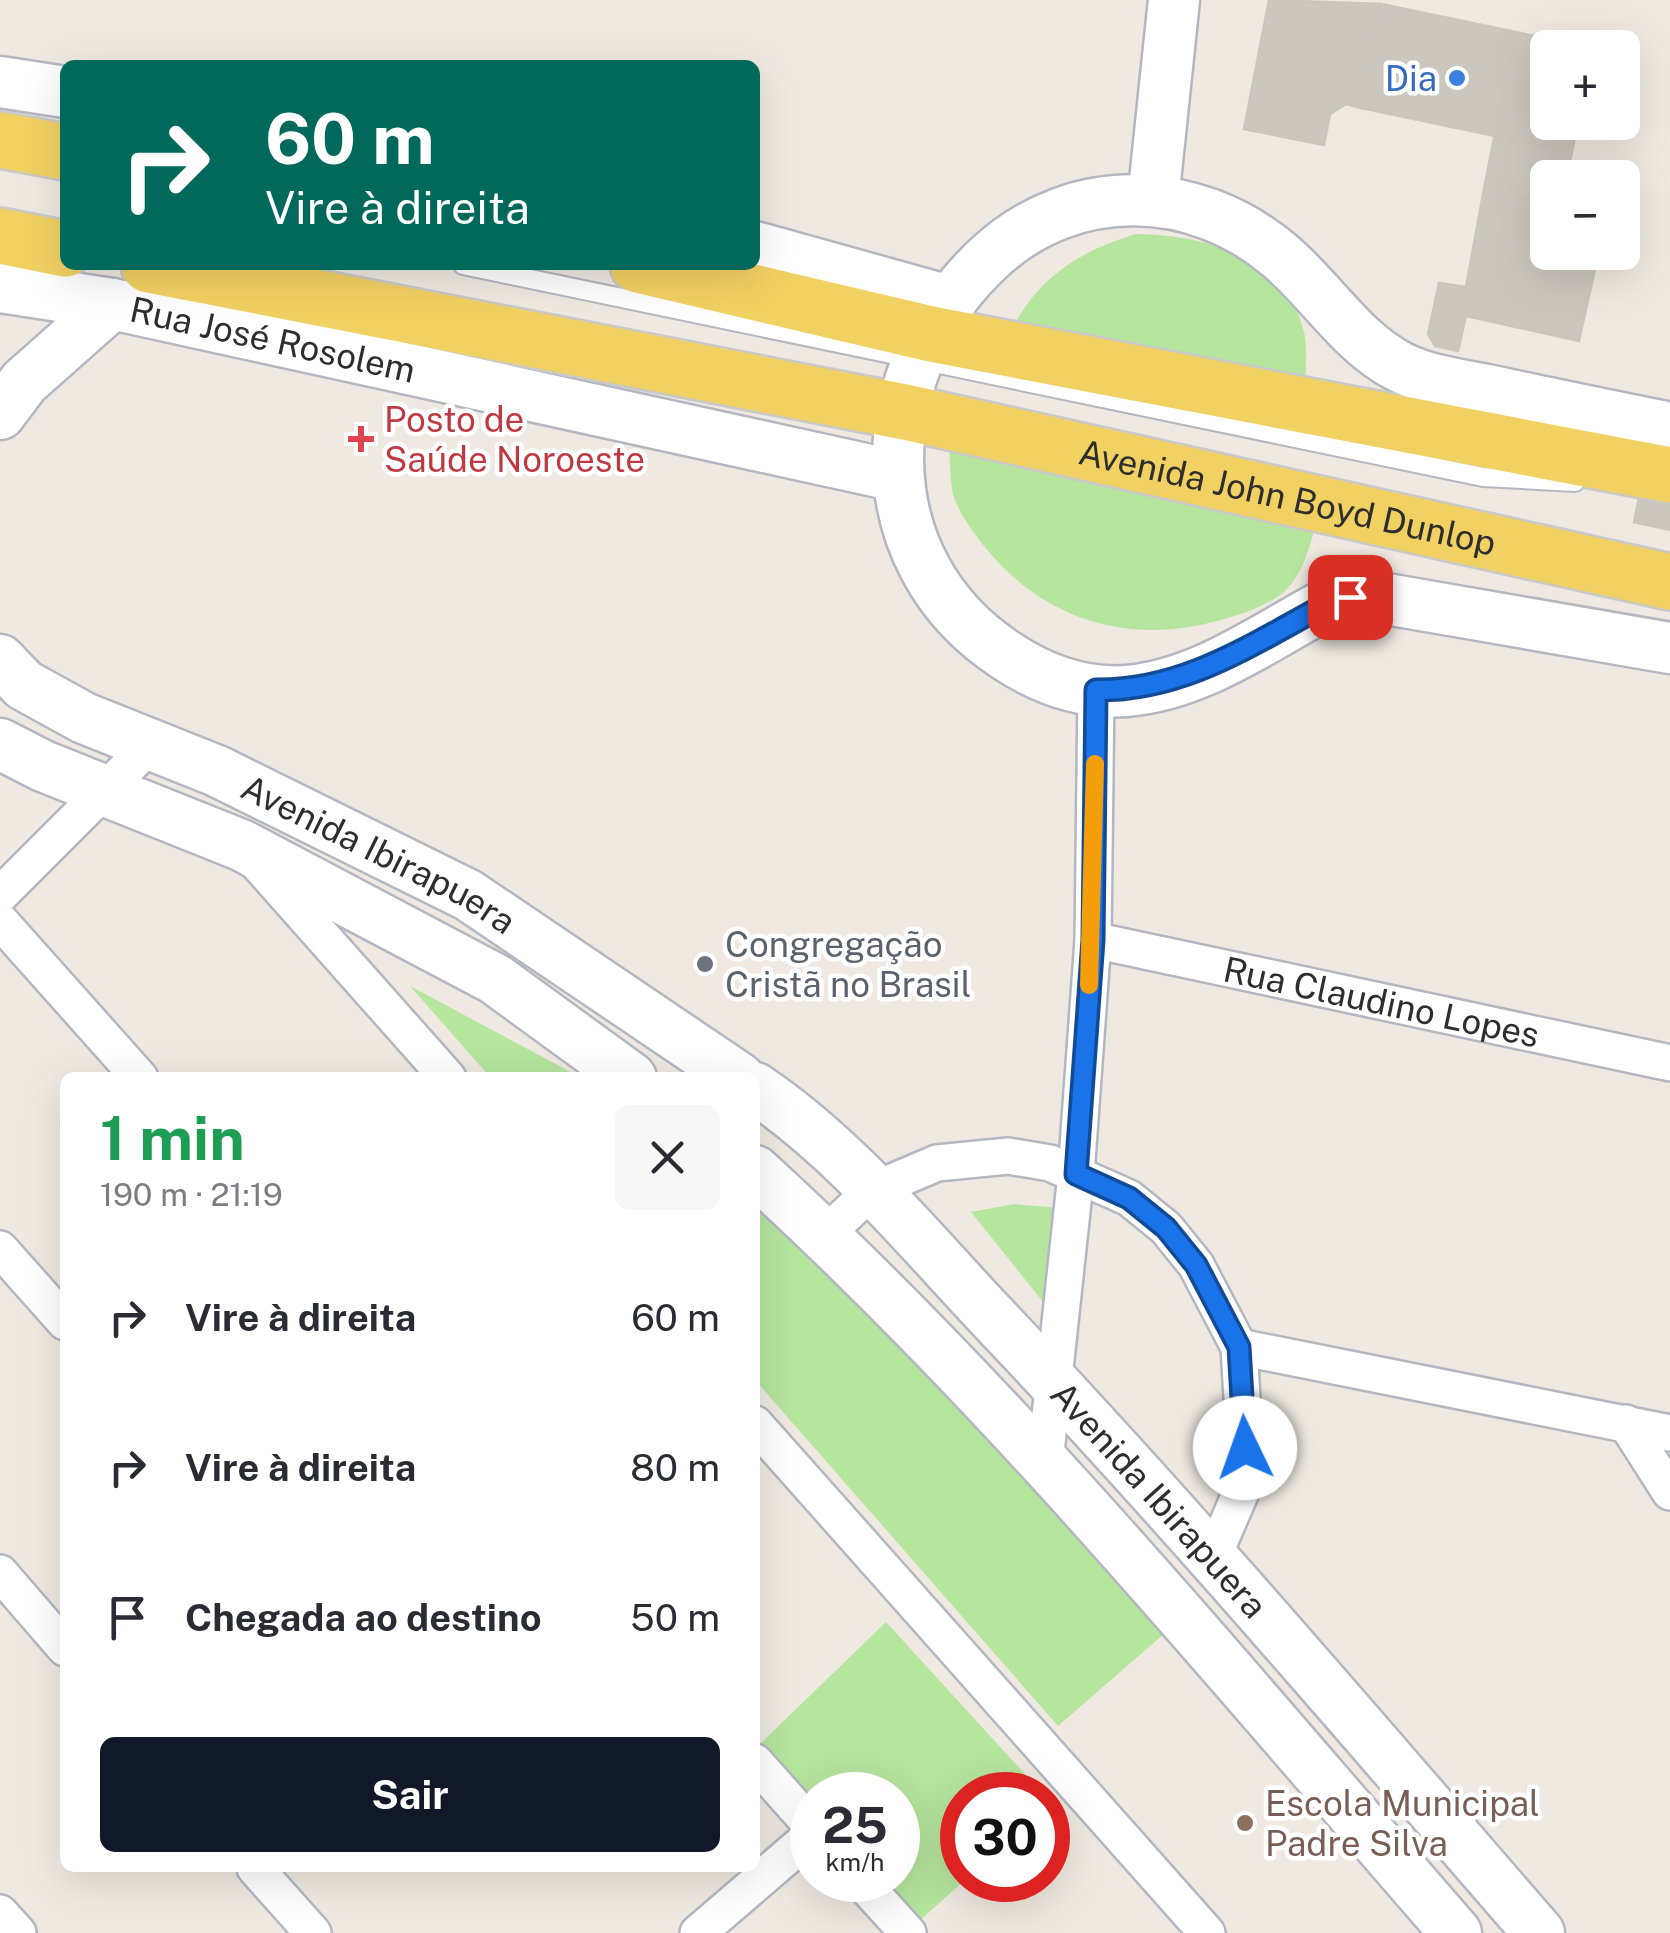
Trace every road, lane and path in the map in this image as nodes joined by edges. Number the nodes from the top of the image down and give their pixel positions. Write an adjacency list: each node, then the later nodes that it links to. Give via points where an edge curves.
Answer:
1 (1174, 0): 6 (street)
2 (0, 82): 3 (street)
3 (60, 91)
4 (0, 140): 5 (main road)
5 (60, 151)
6 (1154, 200): 17 (street, via 1093,202 992,255); 19 (street, via 1191,206 1255,237 1401,368)
7 (0, 236): 8 (main road)
8 (60, 248)
9 (760, 251): 17 (street)
10 (186, 270): 17 (main road, Avenida John Boyd Dunlop)
11 (485, 270): 17 (lane)
12 (652, 270): 17 (main road, Avenida John Boyd Dunlop)
13 (0, 287): 15 (street, Rua José Rosolem)
14 (402, 294): 16 (lane)
15 (112, 304): 18 (street, via 24,382); 21 (street, Rua José Rosolem)
16 (694, 351)
17 (919, 369): 20 (main road, Avenida John Boyd Dunlop); 21 (street); 22 (lane, via 1483,478); 23 (main road, Avenida John Boyd Dunlop)
18 (0, 414)
19 (1670, 428)
20 (1670, 475)
21 (896, 476): 26 (street, via 915,554 930,585 971,632 1029,670)
22 (1670, 493)
23 (1670, 582)
24 (1670, 648): 26 (street, via 1350,597 1202,673 1138,689)
25 (0, 660): 28 (street, Avenida Ibirapuera, via 24,685)
26 (1096, 690): 33 (street)
27 (0, 744): 29 (street, Avenida Ibirapuera)
28 (150, 744): 29 (street); 38 (street, Avenida Ibirapuera, via 468,895)
29 (105, 788): 30 (street, Avenida Ibirapuera); 31 (street)
30 (241, 844): 36 (street); 37 (street, Avenida Ibirapuera, via 495,979)
31 (0, 895)
32 (0, 921): 35 (street)
33 (1093, 940): 34 (street, Rua Claudino Lopes); 40 (street)
34 (1670, 1062)
35 (135, 1072)
36 (443, 1072)
37 (623, 1072)
38 (730, 1072)
39 (760, 1092): 42 (street, Avenida Ibirapuera)
40 (1076, 1174): 42 (street, via 1008,1156 938,1163); 46 (street, via 1129,1198 1166,1228 1196,1265); 47 (street)
41 (760, 1176): 43 (street, Avenida Ibirapuera)
42 (871, 1190): 43 (street); 47 (street, Avenida Ibirapuera)
43 (825, 1235): 51 (street, Avenida Ibirapuera)
44 (0, 1249): 45 (street)
45 (60, 1316)
46 (1239, 1347): 48 (street); 53 (street, via 1241,1492)
47 (1050, 1379): 51 (street); 53 (street, Avenida Ibirapuera)
48 (1626, 1423): 50 (street); 52 (street)
49 (760, 1430): 66 (street)
50 (1670, 1433)
51 (1045, 1462): 67 (street, Avenida Ibirapuera)
52 (1670, 1492)
53 (1213, 1557): 68 (street, Avenida Ibirapuera)
54 (0, 1574): 55 (street)
55 (60, 1642)
56 (760, 1768): 57 (street)
57 (790, 1801)
58 (790, 1855): 64 (street)
59 (259, 1872): 63 (street)
60 (880, 1902): 65 (street)
61 (0, 1913): 62 (street)
62 (18, 1933)
63 (313, 1933)
64 (698, 1933)
65 (908, 1933)
66 (1207, 1933)
67 (1456, 1933)
68 (1540, 1933)

